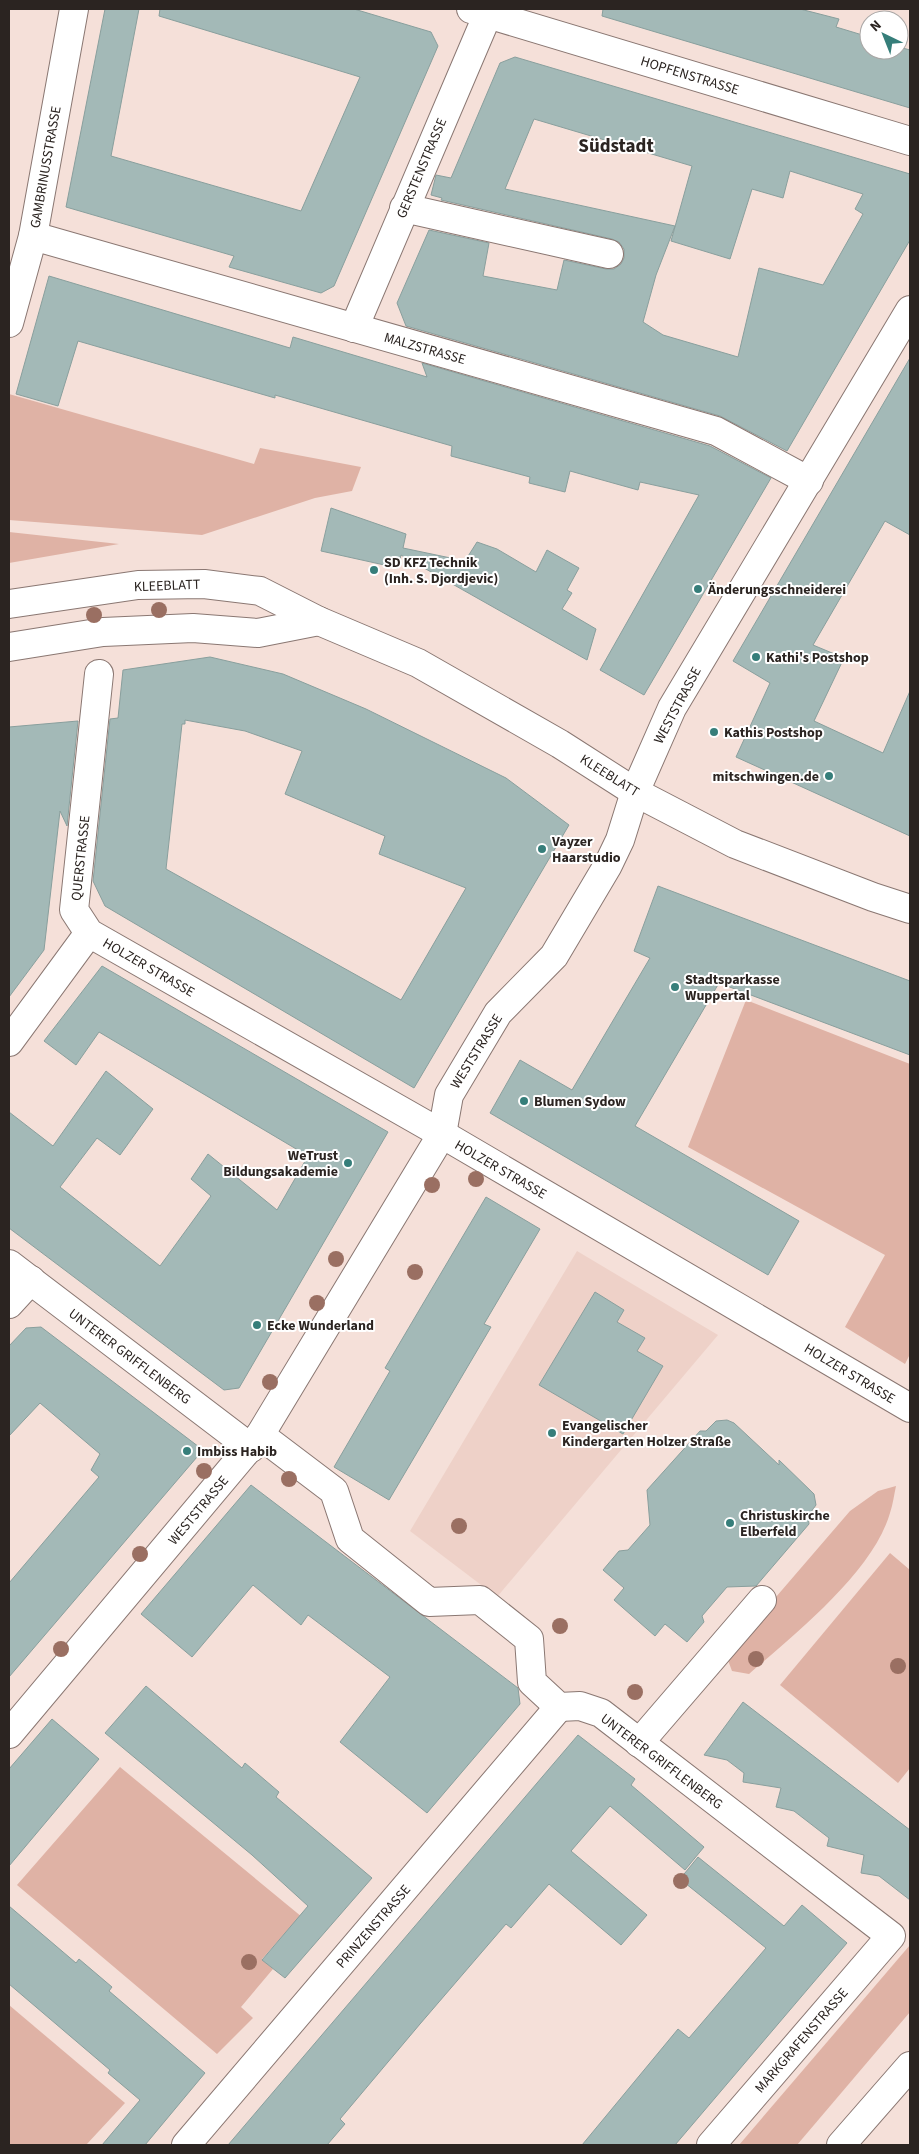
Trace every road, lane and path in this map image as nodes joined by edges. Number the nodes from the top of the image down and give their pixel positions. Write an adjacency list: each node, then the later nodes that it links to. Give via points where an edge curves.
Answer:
1 (74, 9): 5 (street, GAMBRINUSSTRASSE)
2 (483, 10): 3 (street, HOPFENSTRASSE); 4 (street, GERSTENSTRASSE)
3 (910, 141)
4 (404, 208): 6 (street); 10 (street, GERSTENSTRASSE)
5 (33, 236): 7 (street, GAMBRINUSSTRASSE); 10 (street, MALZSTRASSE)
6 (609, 254)
7 (16, 275): 9 (street, GAMBRINUSSTRASSE)
8 (909, 314): 11 (street, WESTSTRASSE)
9 (9, 323)
10 (354, 328): 11 (street, MALZSTRASSE, via 716,432)
11 (809, 481): 16 (street, WESTSTRASSE, via 672,708)
12 (9, 604): 13 (street, KLEEBLATT, via 138,585 204,584 260,591)
13 (319, 621): 14 (street, via 258,633 193,628 102,632); 16 (street, KLEEBLATT, via 418,663 560,744)
14 (9, 647)
15 (99, 674): 18 (street, QUERSTRASSE, via 74,910)
16 (635, 792): 17 (street, KLEEBLATT, via 735,844); 20 (street, WESTSTRASSE, via 620,840 608,865 554,956 498,1013 449,1095)
17 (910, 909)
18 (89, 932): 19 (street); 20 (street, HOLZER STRASSE)
19 (9, 1042)
20 (442, 1134): 24 (street, HOLZER STRASSE); 25 (street, WESTSTRASSE)
21 (9, 1264): 22 (street, UNTERER GRIFFLENBERG)
22 (31, 1280): 23 (street); 25 (street, UNTERER GRIFFLENBERG)
23 (9, 1304)
24 (910, 1408)
25 (255, 1442): 27 (street, UNTERER GRIFFLENBERG, via 334,1491 350,1539 429,1602 480,1600 529,1639 532,1682); 28 (street, WESTSTRASSE)
26 (762, 1600): 29 (street)
27 (559, 1707): 29 (street, UNTERER GRIFFLENBERG, via 580,1706 601,1713); 32 (street, PRINZENSTRASSE)
28 (9, 1734)
29 (639, 1743): 30 (street, UNTERER GRIFFLENBERG)
30 (891, 1936): 33 (street, MARKGRAFENSTRASSE)
31 (910, 2066): 34 (street)
32 (186, 2145)
33 (711, 2145)
34 (841, 2145)

